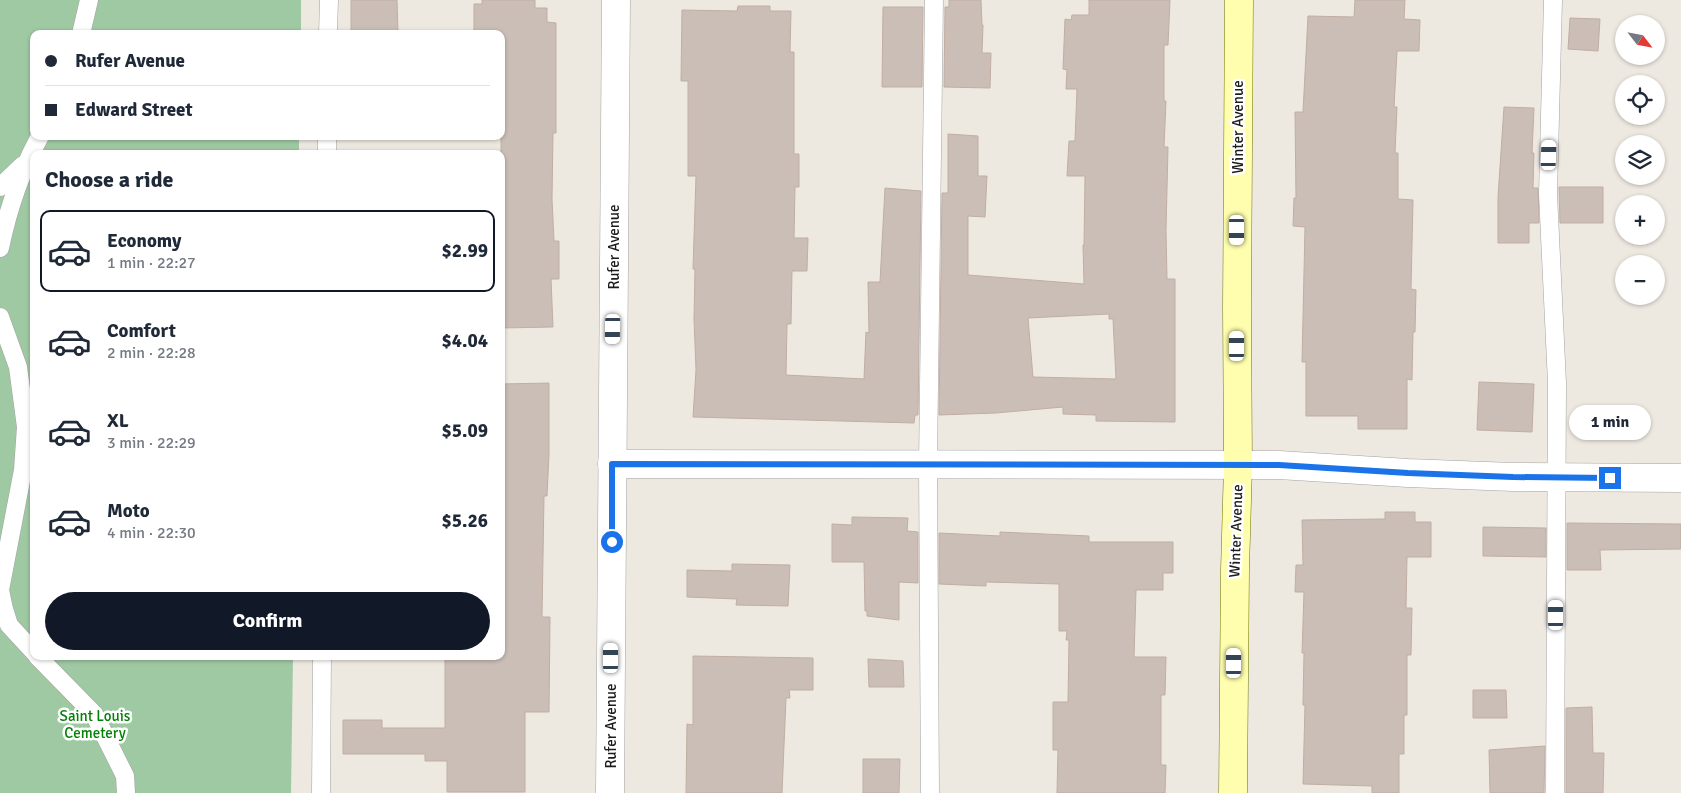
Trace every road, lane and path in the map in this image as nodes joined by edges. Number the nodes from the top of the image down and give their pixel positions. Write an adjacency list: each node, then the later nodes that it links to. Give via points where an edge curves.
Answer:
1 (89, 0): 7 (lane)
2 (329, 0): 8 (lane)
3 (616, 0): 14 (street, Rufer Avenue)
4 (934, 0): 15 (lane)
5 (1239, 0): 16 (main road, Winter Avenue)
6 (1553, 0): 17 (lane, via 1548,194 1557,383)
7 (82, 30)
8 (328, 30)
9 (30, 155): 10 (lane)
10 (26, 163): 11 (lane); 12 (lane)
11 (0, 187)
12 (0, 248)
13 (0, 317): 19 (lane, via 18,368 26,427 23,470 0,590 9,625)
14 (612, 464): 15 (street); 24 (street, Rufer Avenue)
15 (928, 464): 16 (street); 25 (lane)
16 (1238, 466): 17 (street); 26 (main road, Winter Avenue)
17 (1557, 477): 18 (street); 27 (lane)
18 (1681, 478)
19 (30, 648)
20 (41, 660): 22 (lane, via 94,714 125,776)
21 (322, 660): 23 (lane)
22 (126, 793)
23 (321, 793)
24 (610, 793)
25 (930, 793)
26 (1233, 793)
27 (1555, 793)

